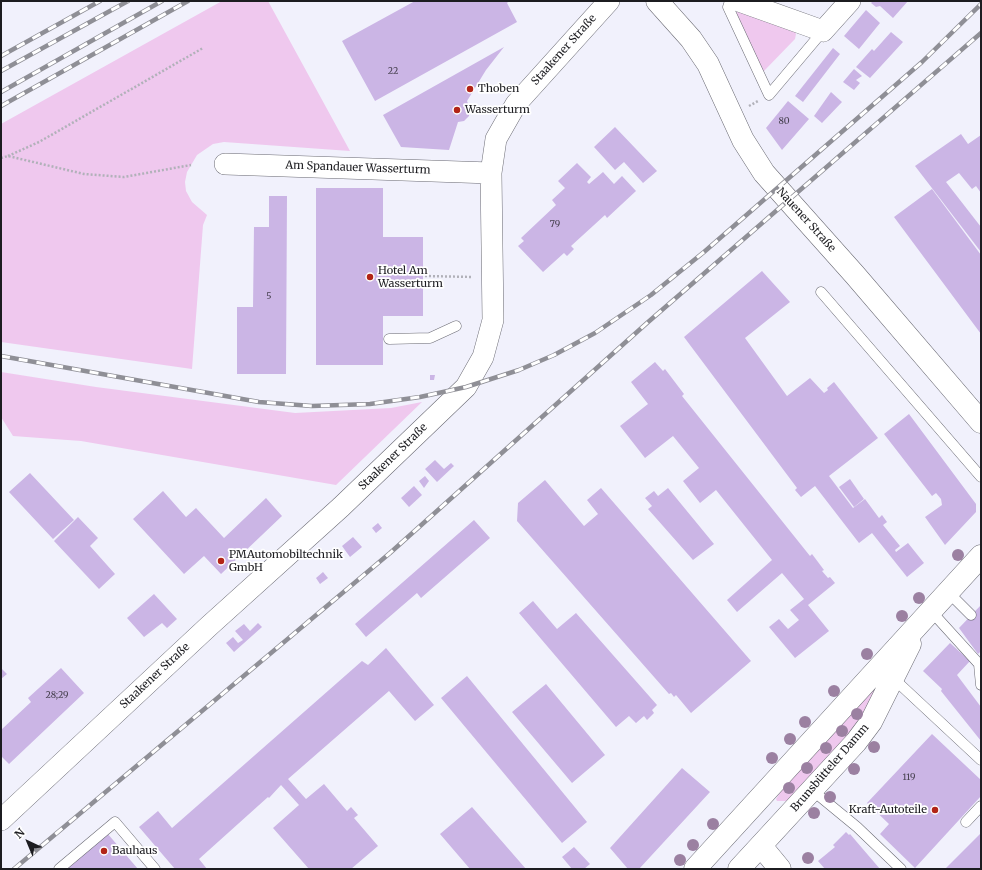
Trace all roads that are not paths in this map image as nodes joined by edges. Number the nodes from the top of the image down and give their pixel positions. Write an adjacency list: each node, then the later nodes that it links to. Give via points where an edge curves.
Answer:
1 (609, 1): 8 (street, Staakener Straße, via 516,104 496,139)
2 (657, 1): 12 (main road, Nauener Straße, via 691,39 708,64 743,140 764,172)
3 (730, 1): 6 (lane, via 728,7 769,95)
4 (740, 1): 6 (street)
5 (850, 1): 6 (street)
6 (823, 31)
7 (225, 164): 8 (street, Am Spandauer Wasserturm)
8 (492, 172): 24 (street, Staakener Straße, via 493,320 483,357 466,387 341,507)
9 (821, 292): 13 (lane)
10 (456, 326): 11 (lane, via 430,338)
11 (389, 339)
12 (981, 422)
13 (981, 477)
14 (981, 556): 15 (main road, Brunsbütteler Damm)
15 (948, 592): 16 (main road, Brunsbütteler Damm); 17 (lane)
16 (927, 615): 18 (main road, Brunsbütteler Damm); 19 (lane, via 980,664); 22 (main road, Brunsbütteler Damm)
17 (972, 615)
18 (893, 678): 20 (lane); 21 (main road, Brunsbütteler Damm, via 871,722)
19 (981, 685)
20 (981, 760)
21 (812, 790): 26 (main road, Brunsbütteler Damm); 32 (lane, via 857,827)
22 (753, 806): 26 (main road); 29 (main road, Brunsbütteler Damm)
23 (981, 806): 25 (lane)
24 (1, 820)
25 (966, 822)
26 (761, 846): 30 (main road, Brunsbütteler Damm); 31 (main road)
27 (59, 869): 28 (lane, via 115,822)
28 (156, 869)
29 (695, 869)
30 (739, 869)
31 (780, 869)
32 (900, 869)

